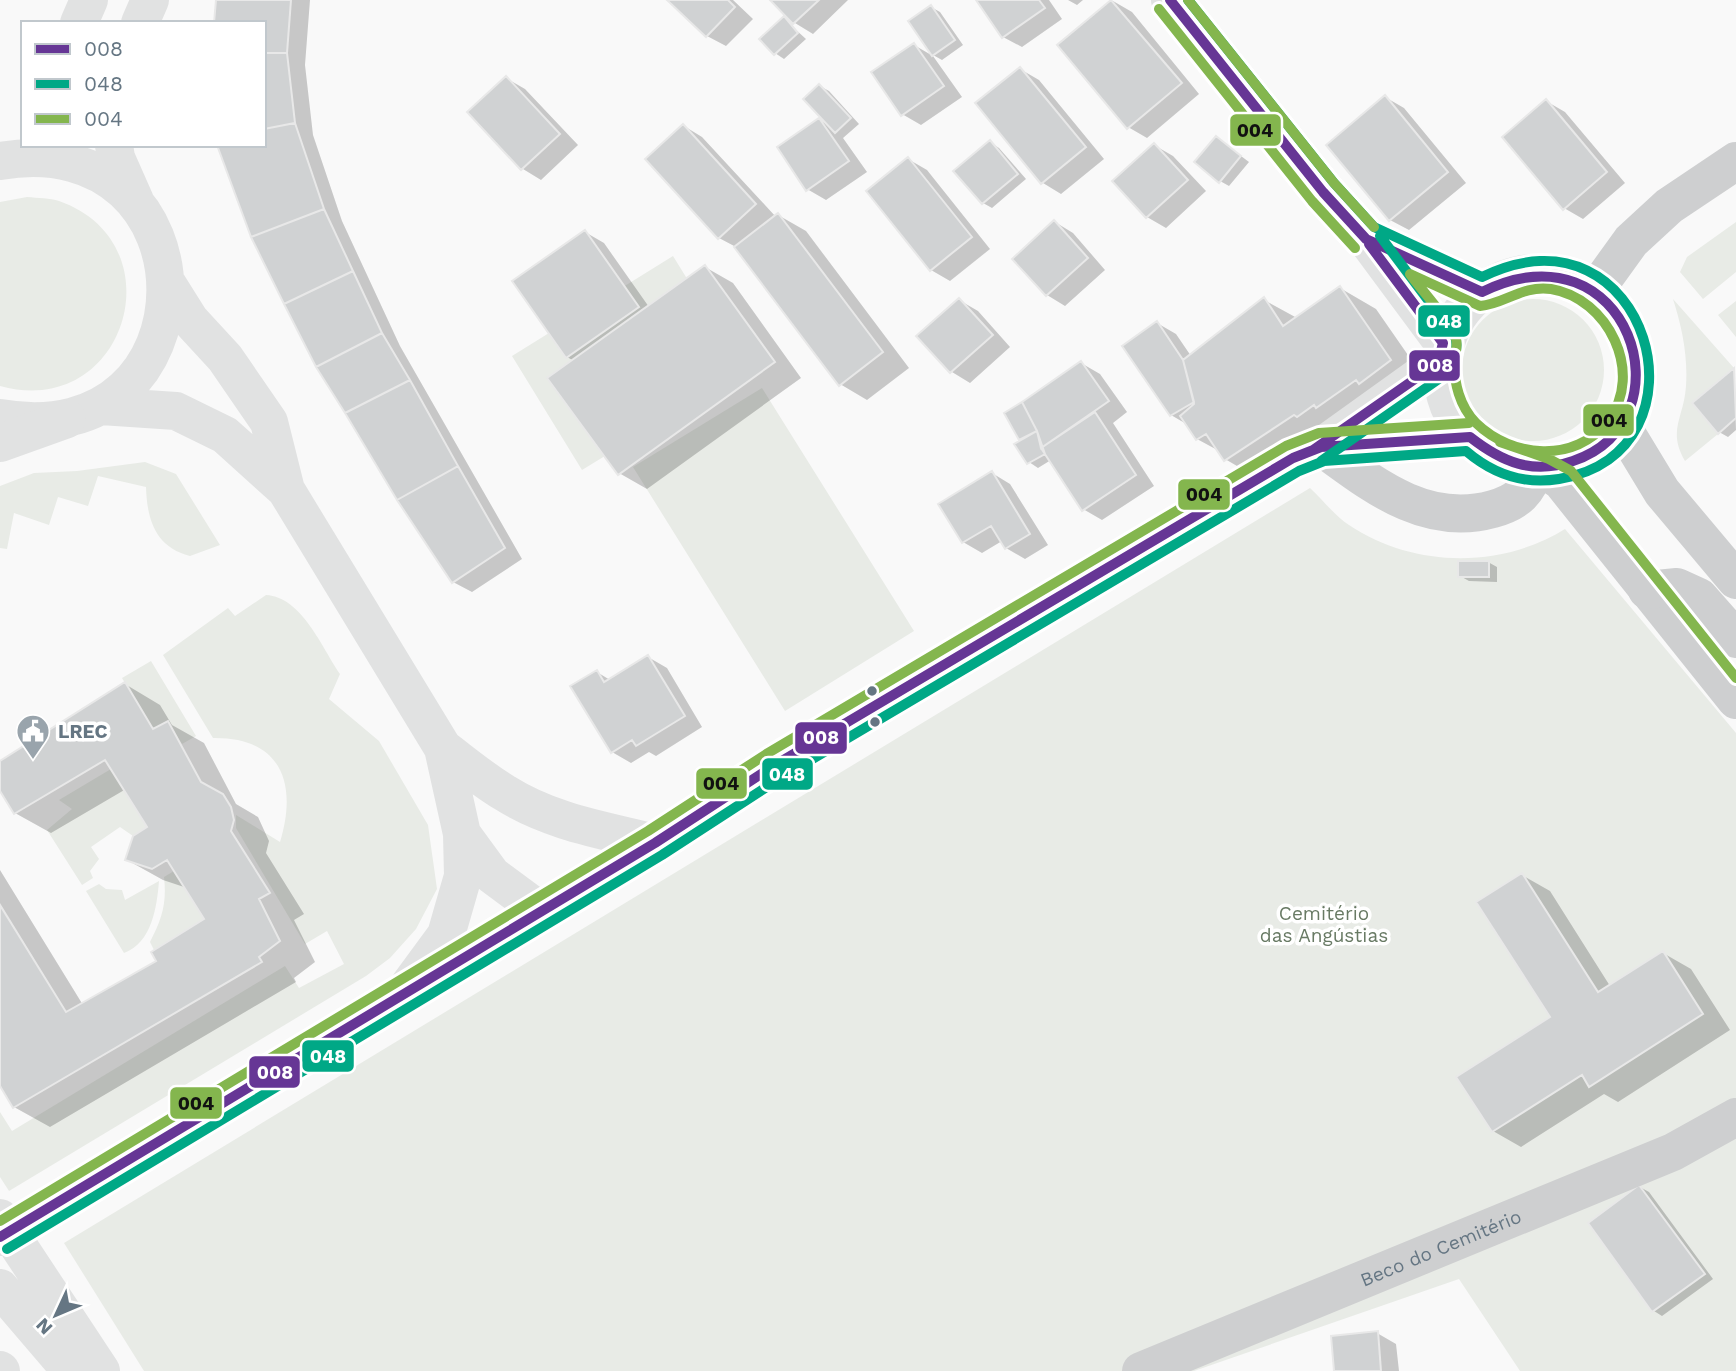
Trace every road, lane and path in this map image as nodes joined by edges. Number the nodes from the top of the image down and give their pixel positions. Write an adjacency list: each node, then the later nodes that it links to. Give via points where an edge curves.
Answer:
1 (89, 0): 4 (main road)
2 (150, 0): 5 (main road)
3 (1170, 0): 12 (main road)
4 (80, 21)
5 (141, 21)
6 (21, 135): 8 (main road)
7 (115, 147): 11 (main road)
8 (0, 154)
9 (0, 161): 11 (main road, via 30,156 69,161 106,177)
10 (1736, 161): 14 (street, via 1669,206 1631,241)
11 (135, 203): 13 (main road, via 159,242)
12 (1366, 239): 15 (main road); 16 (main road)
13 (167, 285): 17 (main road, via 167,305 156,345 133,380); 25 (main road, via 269,422)
14 (1595, 291): 15 (main road, via 1568,277 1538,273 1508,278); 20 (main road, via 1616,310 1629,333 1636,360 1636,387)
15 (1482, 292): 16 (main road, via 1458,316)
16 (1441, 353): 21 (main road, via 1442,392); 23 (main road)
17 (101, 406): 19 (main road); 25 (main road, via 176,411 225,435)
18 (0, 418): 19 (main road, via 30,424)
19 (66, 419): 22 (main road)
20 (1622, 426): 24 (main road, via 1583,457); 26 (street, via 1662,492)
21 (1470, 437): 23 (main road); 24 (main road, via 1496,456)
22 (0, 443)
23 (1321, 447): 24 (street, via 1378,488 1438,513 1509,505 1521,497); 34 (main road, via 1293,458 775,765)
24 (1539, 468): 29 (street, via 1561,481)
25 (286, 490): 32 (main road)
26 (1693, 529): 27 (street); 28 (street)
27 (1736, 542)
28 (1736, 580)
29 (1647, 590): 30 (street, via 1676,587 1699,597); 31 (street)
30 (1736, 639)
31 (1736, 699)
32 (443, 748): 33 (main road); 34 (main road, via 505,793 535,808 573,824)
33 (462, 834): 35 (main road, via 492,876); 36 (main road, via 463,876 446,935)
34 (655, 844): 35 (main road)
35 (542, 912): 36 (main road)
36 (394, 1001): 39 (main road)
37 (1736, 1117): 43 (street, Beco do Cemitério, via 1673,1152)
38 (0, 1217): 42 (main road)
39 (0, 1237)
40 (0, 1287): 41 (main road)
41 (71, 1371)
42 (100, 1371)
43 (1141, 1371)

